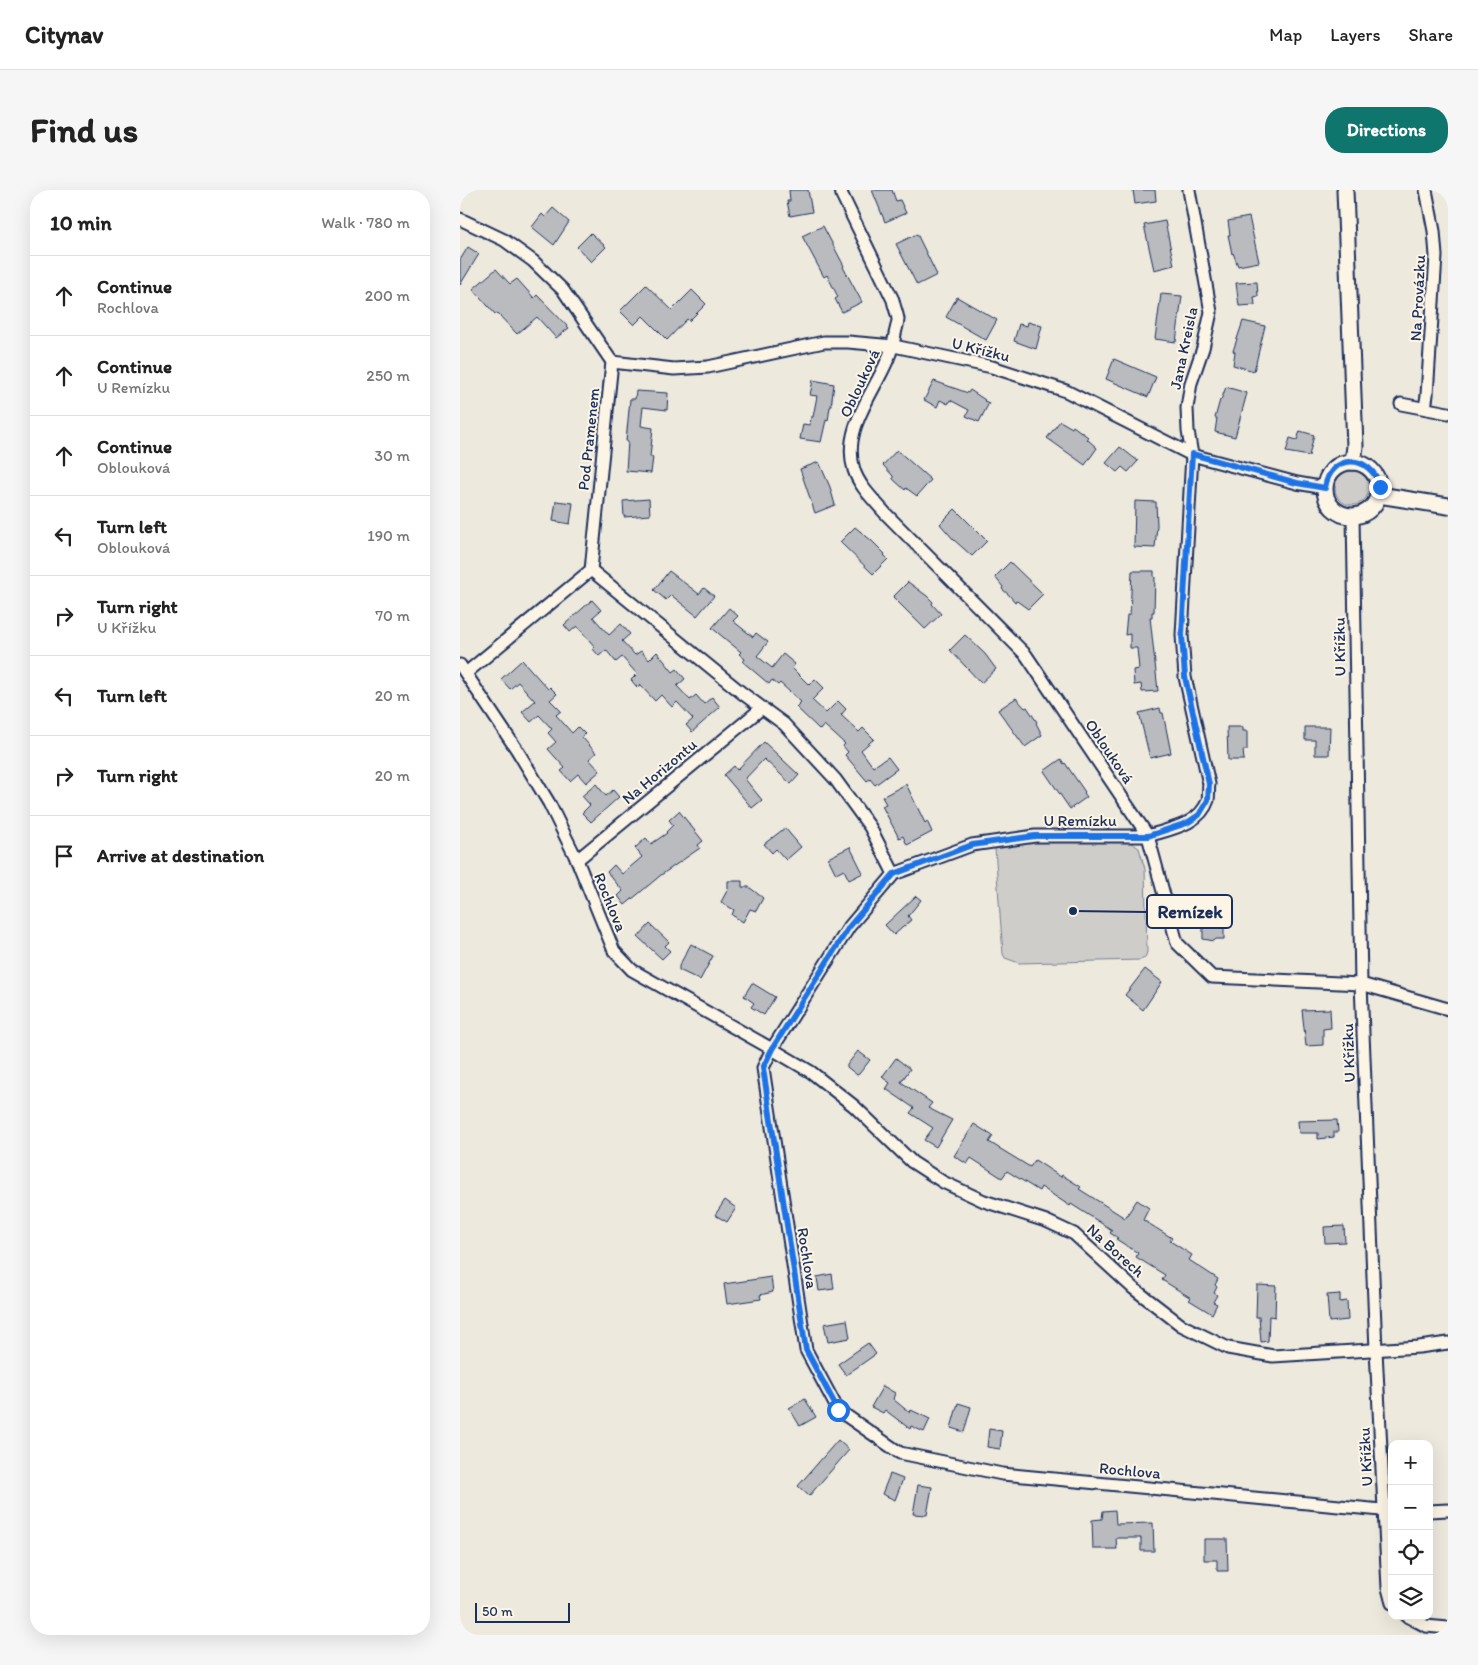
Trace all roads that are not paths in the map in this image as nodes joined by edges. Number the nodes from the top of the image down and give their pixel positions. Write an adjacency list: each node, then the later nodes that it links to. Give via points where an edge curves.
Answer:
1 (841, 190): 6 (street, via 893,300 898,319)
2 (1189, 190): 11 (street, Jana Kreisla, via 1211,312 1203,348 1190,383 1188,431)
3 (1345, 190): 12 (street, via 1355,437)
4 (1426, 190): 9 (street, Na Provázku, via 1436,256)
5 (460, 219): 7 (street, via 504,240 533,261 563,290)
6 (894, 346): 7 (street, U Křížku, via 824,342 708,367 674,369); 11 (street, U Křížku, via 992,366 1066,391); 20 (street, Oblouková, via 856,424 851,446 854,470 866,492 885,513 1026,655)
7 (612, 362): 17 (street, Pod Pramenem)
8 (1401, 404): 9 (street)
9 (1425, 408): 10 (street)
10 (1448, 413)
11 (1192, 454): 13 (street, U Křížku); 20 (street, via 1182,635 1185,677 1209,784 1208,800 1199,815 1187,823)
12 (1353, 462): 13 (street, via 1334,469); 14 (street, via 1374,472 1380,487)
13 (1325, 488): 16 (street, via 1330,504 1344,515)
14 (1379, 495): 15 (street); 16 (street, via 1370,510)
15 (1448, 506)
16 (1353, 516): 23 (street, U Křížku)
17 (590, 570): 18 (street); 19 (street)
18 (463, 669): 21 (street, Rochlova, via 545,795)
19 (762, 708): 21 (street, Na Horizontu); 22 (street, via 784,724 835,779 870,827)
20 (1148, 836): 22 (street, U Remízku, via 1035,836 982,843); 23 (street, via 1178,943 1212,977)
21 (577, 860): 25 (street, Rochlova, via 614,951 632,970)
22 (894, 874): 25 (street, U Remízku, via 849,927)
23 (1361, 984): 24 (street); 27 (street, U Křížku)
24 (1448, 1009)
25 (772, 1049): 27 (street, Na Borech, via 811,1072 854,1106 912,1162 943,1182 984,1201 1046,1220 1074,1234 1181,1325 1228,1348 1274,1356); 29 (street, Rochlova, via 763,1068 806,1350 838,1410 900,1454 1002,1474)
26 (1448, 1343): 27 (street, Na Borech)
27 (1376, 1350): 29 (street, U Křížku)
28 (1448, 1510): 30 (street)
29 (1388, 1511)
30 (1433, 1511)
31 (1388, 1530): 32 (street, U Křížku)
32 (1388, 1575)
33 (1415, 1620): 34 (street, via 1426,1626)
34 (1448, 1628)

